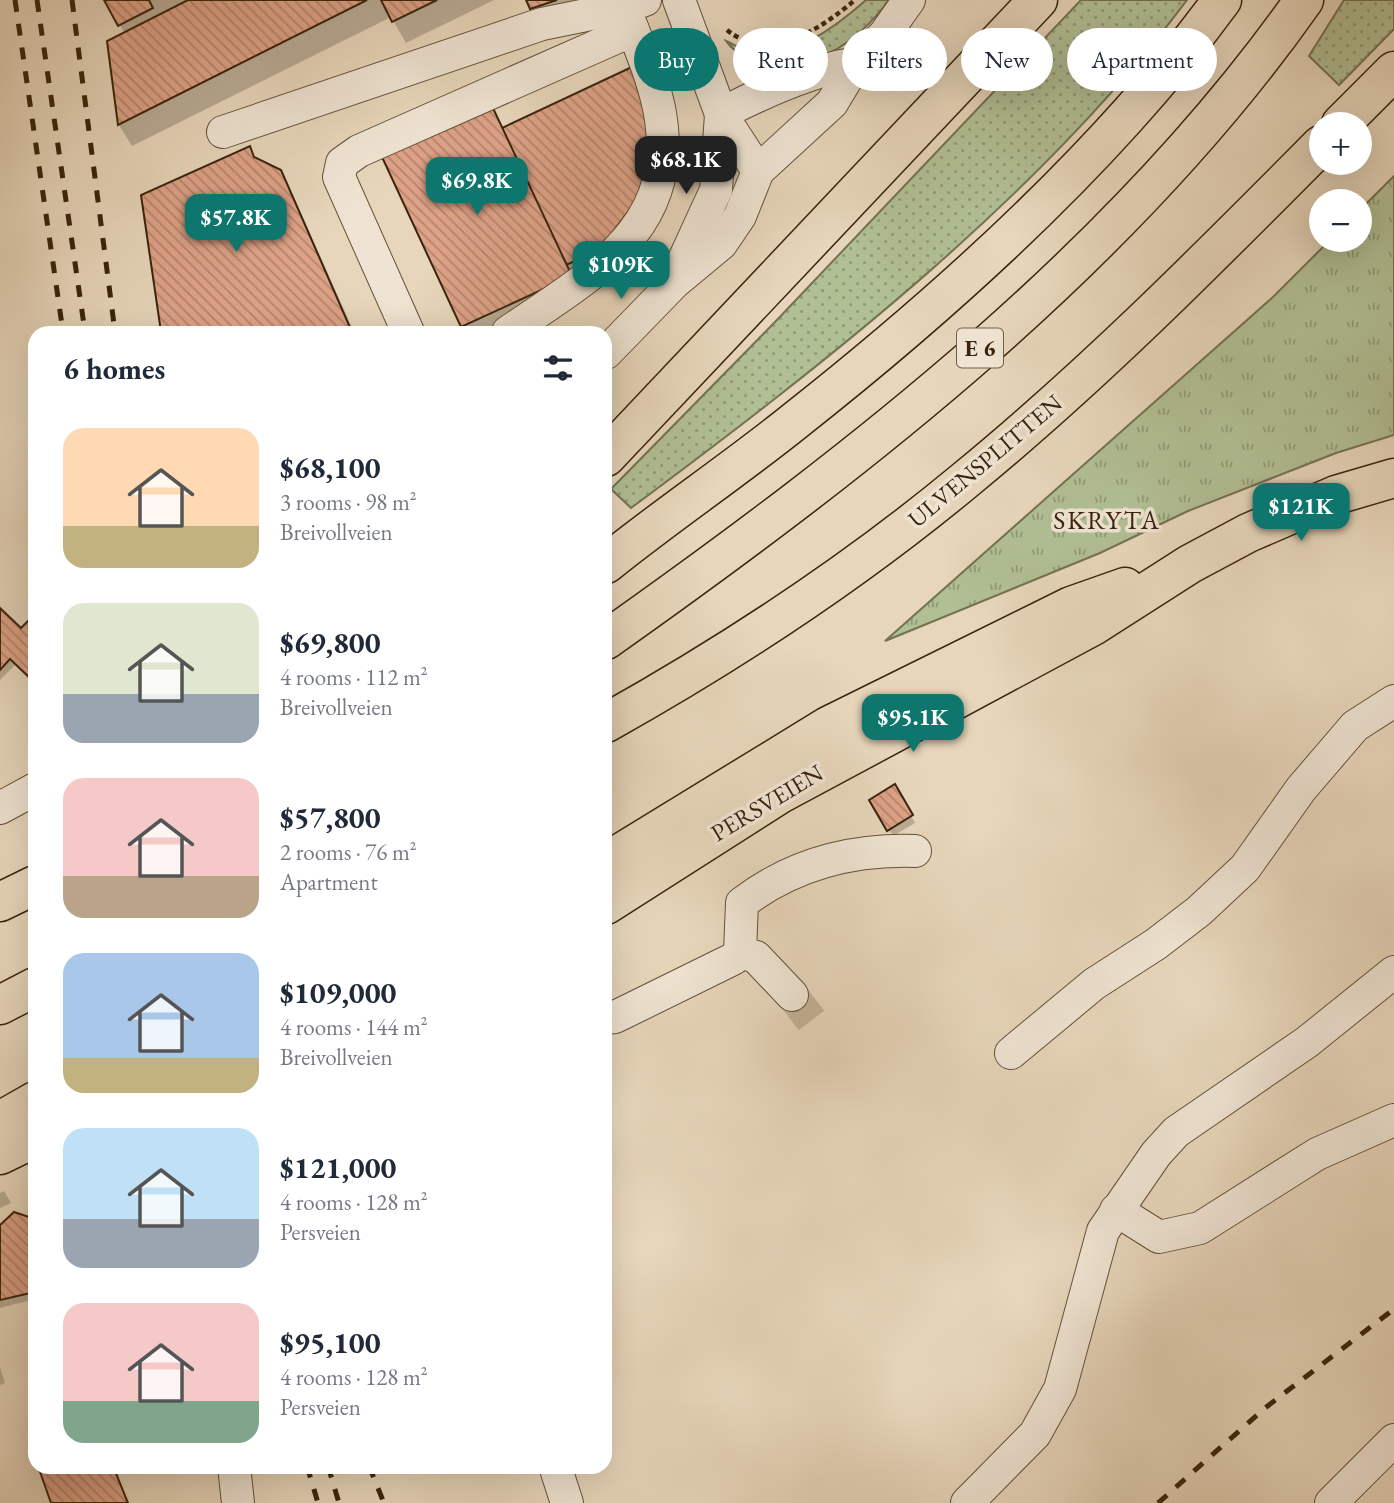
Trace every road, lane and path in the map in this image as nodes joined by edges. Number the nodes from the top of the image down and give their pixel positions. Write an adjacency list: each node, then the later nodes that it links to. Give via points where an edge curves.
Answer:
1 (679, 0): 14 (street)
2 (855, 0): 9 (path, via 817,26 776,45 741,41)
3 (909, 0): 8 (street)
4 (1038, 0): 22 (main road)
5 (1222, 0): 24 (main road, E 6, via 1123,121 1039,208 796,421)
6 (1304, 0): 26 (main road, E 6, via 1213,118 1085,254 837,469)
7 (634, 12): 15 (street, via 542,24); 19 (street, via 342,163 339,177); 20 (street, via 659,109 664,163 658,189 622,246 586,280)
8 (889, 28)
9 (727, 30)
10 (842, 66): 14 (street, via 777,86)
11 (1394, 71): 13 (main road)
12 (842, 86): 17 (street, via 832,103)
13 (1354, 112)
14 (721, 114): 17 (street); 18 (street, via 716,190)
15 (223, 132)
16 (1309, 157): 28 (main road, ULVENSPLITTEN, via 1129,336 964,482 800,604)
17 (758, 171): 18 (street, via 740,216 721,244)
18 (674, 283): 21 (street)
19 (405, 326)
20 (517, 326)
21 (612, 348)
22 (612, 451)
23 (1394, 478): 25 (main road, PERSVEIEN, via 1336,495)
24 (612, 559)
25 (1190, 564): 32 (main road, PERSVEIEN, via 1071,606 851,714); 34 (main road, PERSVEIEN, via 1093,626 780,794)
26 (612, 636)
27 (1394, 701): 40 (street, via 1355,726 1301,789 1245,868 1199,911 1094,984)
28 (612, 719)
29 (28, 793): 30 (street)
30 (0, 808)
31 (915, 851): 36 (street, via 879,850 812,865 769,883 742,903)
32 (612, 858)
33 (28, 888): 35 (main road)
34 (612, 901)
35 (0, 902)
36 (740, 951): 38 (street, via 757,957); 39 (street, via 733,959)
37 (1394, 972): 46 (street, via 1307,1042 1176,1132)
38 (792, 995)
39 (612, 1017)
40 (1010, 1053)
41 (28, 1105): 43 (main road)
42 (1394, 1120): 46 (street, via 1317,1154 1200,1228 1159,1237)
43 (0, 1121)
44 (28, 1141): 45 (main road)
45 (0, 1155)
46 (1116, 1210): 52 (street, via 1103,1231 1060,1389 1035,1434)
47 (1394, 1440): 53 (street)
48 (235, 1474): 50 (street)
49 (558, 1474): 51 (street)
50 (238, 1503)
51 (567, 1503)
52 (967, 1503)
53 (1331, 1503)

